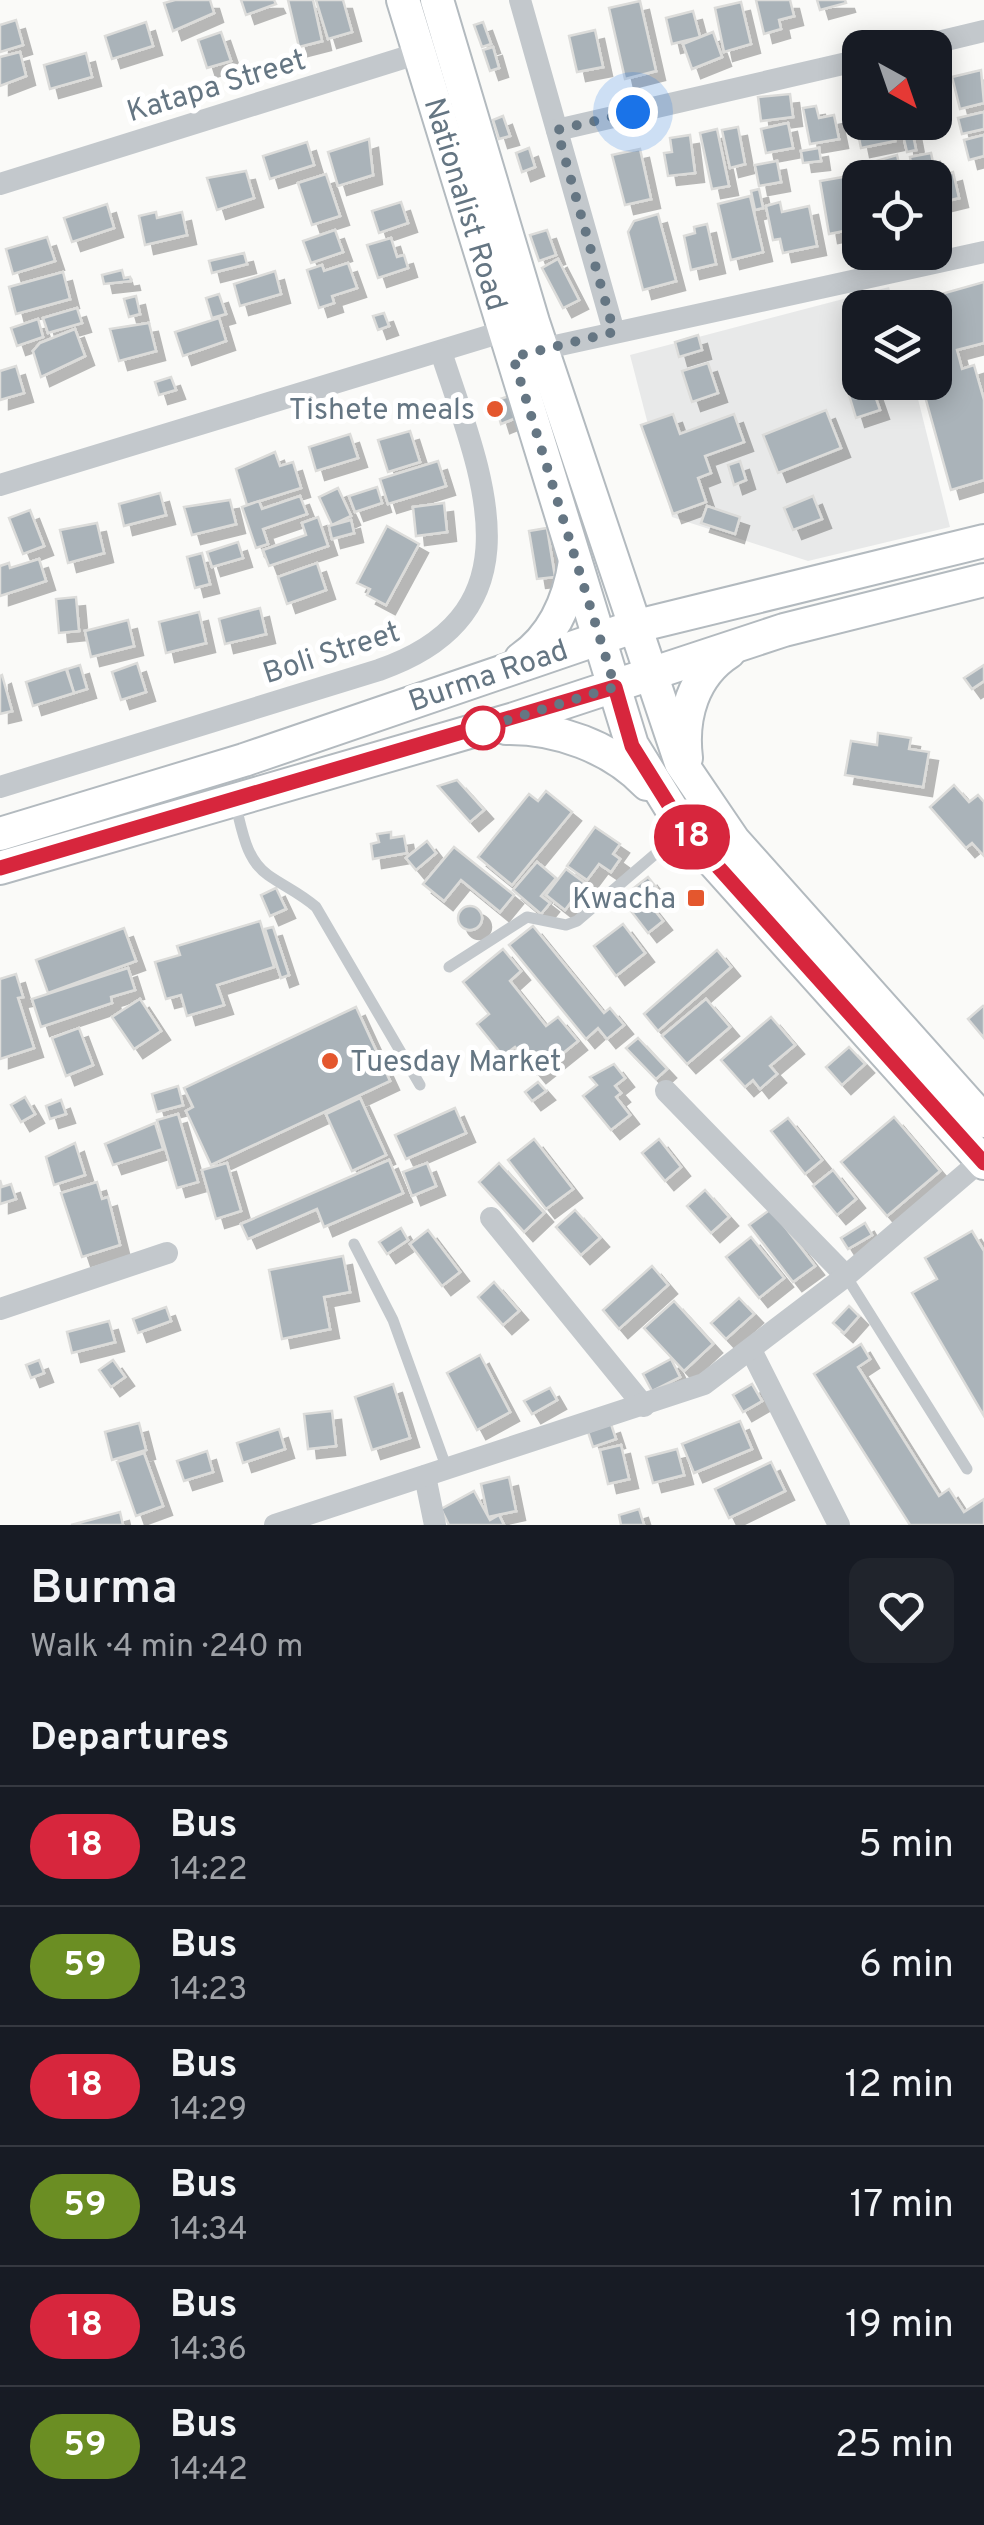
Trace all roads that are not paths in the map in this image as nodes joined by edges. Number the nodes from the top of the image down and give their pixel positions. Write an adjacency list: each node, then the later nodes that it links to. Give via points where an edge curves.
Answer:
1 (403, 0): 6 (main road, Nationalist Road)
2 (438, 0): 6 (main road, Nationalist Road)
3 (520, 0): 8 (street)
4 (984, 31): 5 (street)
5 (952, 39)
6 (434, 49): 9 (street, Katapa Street); 12 (main road, Nationalist Road)
7 (842, 64): 8 (street)
8 (557, 130): 11 (street)
9 (0, 184)
10 (984, 252): 11 (street)
11 (614, 332): 12 (street)
12 (523, 340): 13 (street); 16 (main road, Nationalist Road); 17 (main road, Nationalist Road)
13 (441, 352): 14 (street); 28 (street, Boli Street, via 488,510 486,558 451,631 413,658)
14 (0, 485)
15 (984, 542): 19 (main road, Burma Road)
16 (575, 558): 21 (main road, Nationalist Road); 23 (main road, via 556,622)
17 (610, 558): 19 (main road, via 646,598); 20 (main road, Nationalist Road)
18 (984, 580): 22 (main road, Burma Road)
19 (698, 611): 20 (main road, Burma Road)
20 (632, 627): 21 (main road, Burma Road); 24 (main road, Nationalist Road)
21 (598, 638): 23 (main road, Burma Road); 25 (main road, Nationalist Road)
22 (741, 644): 24 (main road, Burma Road); 27 (main road, via 719,658 690,701 685,754)
23 (509, 668): 32 (main road, Burma Road, via 244,760)
24 (650, 675): 25 (main road, Burma Road); 27 (main road, Nationalist Road)
25 (615, 687): 26 (main road, Burma Road); 30 (main road, Nationalist Road, via 632,746)
26 (478, 729): 29 (main road, Burma Road); 30 (main road, via 547,731 580,741 640,776)
27 (691, 780): 37 (main road, Nationalist Road, via 734,841)
28 (0, 787)
29 (234, 799): 33 (main road, Burma Road); 35 (lane, via 249,855 316,906)
30 (664, 801): 31 (main road, Nationalist Road)
31 (684, 829): 34 (lane, via 576,922 527,916); 38 (main road, Nationalist Road)
32 (0, 834)
33 (0, 868)
34 (450, 967)
35 (420, 1085)
36 (666, 1091): 42 (street)
37 (984, 1121)
38 (983, 1161): 42 (street)
39 (491, 1218): 45 (street)
40 (354, 1244): 47 (lane, via 394,1320)
41 (167, 1253): 43 (street)
42 (846, 1276): 44 (street); 46 (lane)
43 (0, 1309)
44 (751, 1350): 45 (street, via 704,1384); 50 (street)
45 (644, 1406): 47 (street)
46 (967, 1469)
47 (436, 1473): 48 (street); 49 (street)
48 (275, 1525)
49 (435, 1525)
50 (839, 1525)

